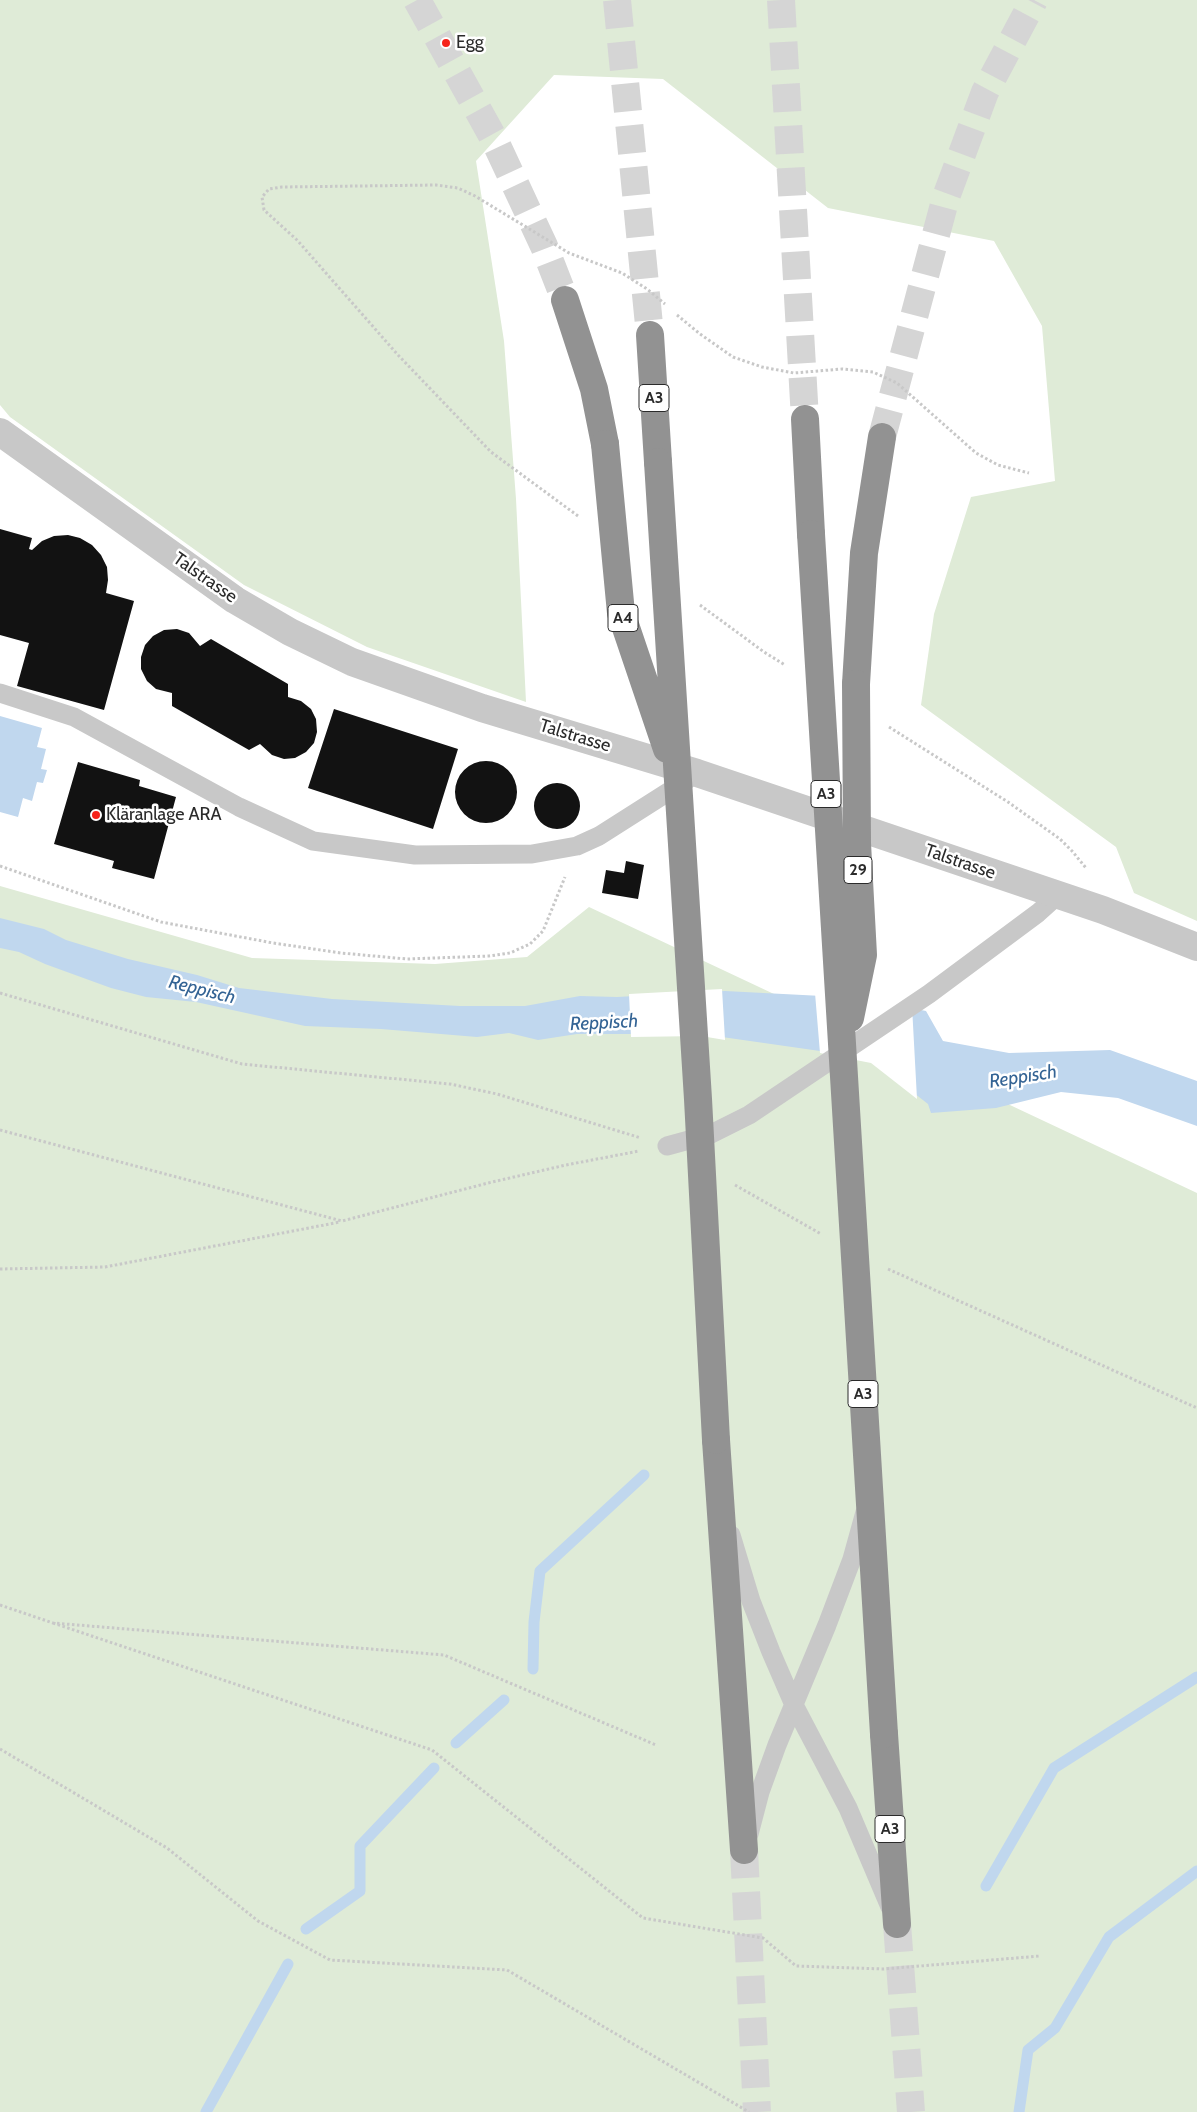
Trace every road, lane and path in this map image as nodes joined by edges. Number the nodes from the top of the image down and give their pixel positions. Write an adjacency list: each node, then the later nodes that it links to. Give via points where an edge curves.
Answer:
1 (565, 300): 7 (highway, A4, bridge, via 594,389 605,444 621,614)
2 (650, 335): 7 (highway, A3, bridge, via 658,462)
3 (805, 419): 13 (highway, A3, bridge)
4 (0, 432): 7 (street, Talstrasse, via 235,600 320,648 433,692)
5 (882, 437): 13 (highway, 29, bridge, via 864,553 856,684 857,842 863,955)
6 (0, 693): 8 (lane, via 74,717 239,807 313,841 415,855 532,854)
7 (688, 778): 8 (lane); 10 (street, Talstrasse); 23 (highway, A3, bridge)
8 (577, 846): 9 (path, via 548,922 537,938 510,953 453,958 375,956 238,937 161,922)
9 (0, 866)
10 (1058, 895): 11 (street, Talstrasse); 13 (lane, via 929,994)
11 (1197, 947)
12 (0, 993): 15 (path, via 242,1064 450,1084 506,1096)
13 (836, 1058): 15 (lane, via 728,1127); 22 (highway, A3, bridge)
14 (0, 1130): 17 (path)
15 (667, 1146): 17 (path, via 566,1165)
16 (732, 1184): 18 (path)
17 (342, 1221): 20 (path, via 105,1267)
18 (828, 1238)
19 (882, 1266): 21 (path)
20 (0, 1270)
21 (1197, 1408)
22 (869, 1499): 26 (lane, via 852,1559); 30 (highway, A3, bridge)
23 (721, 1504): 26 (lane, via 752,1601); 29 (highway, A3)
24 (0, 1605): 25 (path)
25 (53, 1623): 27 (path, via 444,1655); 31 (path, via 432,1750 643,1918 763,1938 796,1966 884,1969)
26 (794, 1705): 29 (lane, via 760,1792); 30 (lane, via 848,1808)
27 (656, 1745)
28 (0, 1749): 32 (path, via 167,1848 258,1921 330,1960 507,1970)
29 (744, 1850)
30 (897, 1924)
31 (1040, 1956)
32 (749, 2112)

